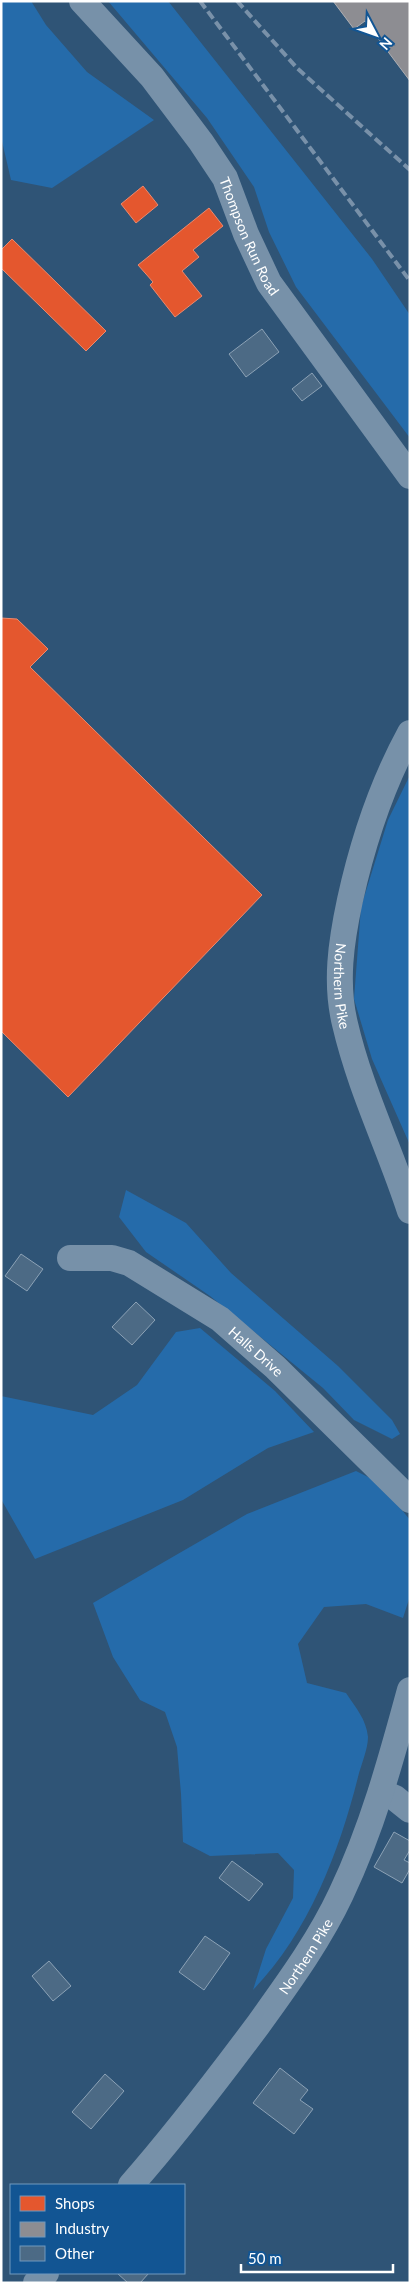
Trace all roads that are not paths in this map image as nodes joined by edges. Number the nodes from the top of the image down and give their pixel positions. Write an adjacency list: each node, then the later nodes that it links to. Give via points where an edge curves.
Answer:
1 (82, 1): 2 (street, Thompson Run Road, via 152,76 201,142 225,178 269,283)
2 (410, 476)
3 (410, 733): 4 (street, Northern Pike, via 374,810 359,859 342,938 339,975 350,1046)
4 (410, 1211)
5 (70, 1258): 6 (street, Halls Drive, via 112,1258 129,1264 220,1319 275,1366)
6 (410, 1500)
7 (410, 1690): 8 (street, Northern Pike)
8 (382, 1792): 9 (street, via 396,1798); 10 (street, Northern Pike, via 354,1864 317,1940 230,2062)
9 (410, 1810)
10 (132, 2184)

